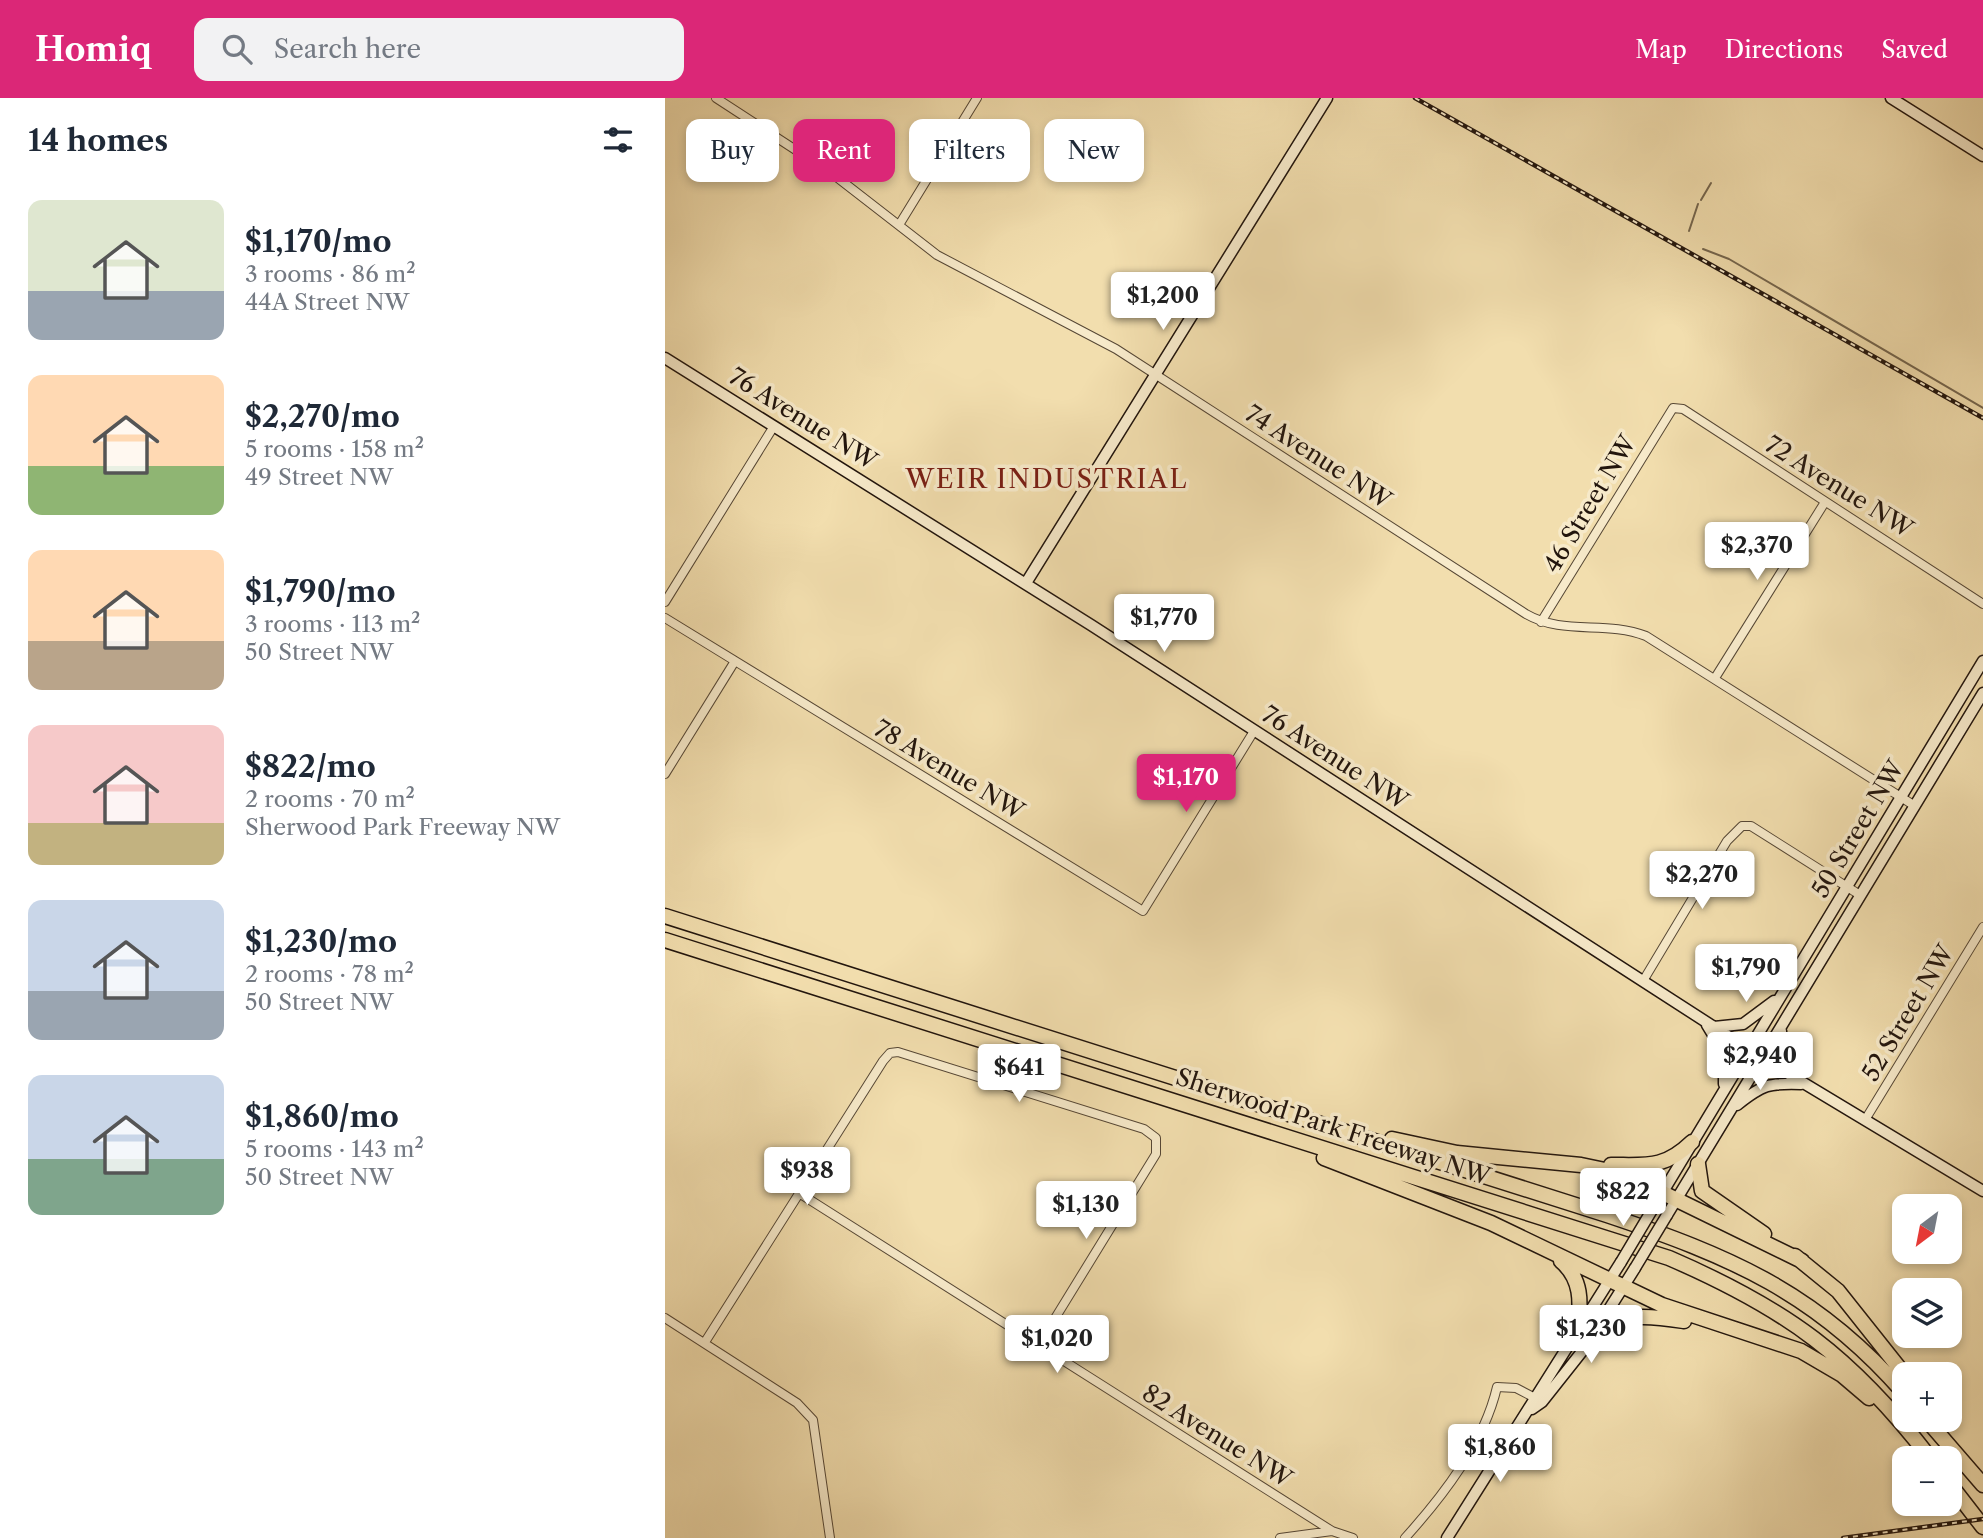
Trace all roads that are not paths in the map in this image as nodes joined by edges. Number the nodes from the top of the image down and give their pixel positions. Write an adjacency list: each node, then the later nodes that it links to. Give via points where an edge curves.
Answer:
1 (716, 98): 6 (street, 74 Avenue NW, via 802,152)
2 (978, 98): 6 (street)
3 (1328, 98): 8 (street)
4 (1891, 98): 5 (street)
5 (1983, 156)
6 (899, 225): 8 (street, 74 Avenue NW, via 949,262)
7 (665, 358): 10 (street, 76 Avenue NW)
8 (1156, 373): 12 (street); 16 (street, 74 Avenue NW)
9 (1673, 408): 11 (street, 72 Avenue NW, via 1683,409); 16 (street, 46 Street NW)
10 (774, 426): 12 (street, 76 Avenue NW); 13 (street)
11 (1825, 502): 14 (street, 72 Avenue NW); 19 (street)
12 (1026, 583): 21 (street, 76 Avenue NW)
13 (665, 602)
14 (1983, 604)
15 (665, 618): 17 (street, 78 Avenue NW)
16 (1541, 622): 19 (street, 74 Avenue NW, via 1634,631)
17 (735, 661): 21 (street, 78 Avenue NW, via 1143,911); 22 (street)
18 (1983, 661): 23 (street, 50 Street NW)
19 (1715, 678): 23 (street, 74 Avenue NW)
20 (1983, 693): 24 (street, 50 Street NW)
21 (1254, 731): 30 (street, 76 Avenue NW)
22 (665, 774)
23 (1901, 798): 24 (street, 74 Avenue NW); 25 (street, 50 Street NW)
24 (1915, 806): 26 (street, 50 Street NW)
25 (1847, 888): 26 (street); 30 (street, via 1751,826 1742,826 1727,841); 31 (street, 50 Street NW)
26 (1860, 895): 33 (street, 50 Street NW)
27 (665, 916): 41 (highway, Sherwood Park Freeway NW)
28 (1983, 927): 40 (street, 52 Street NW)
29 (665, 940): 42 (highway, Sherwood Park Freeway NW)
30 (1643, 981): 32 (street, 76 Avenue NW)
31 (1782, 995): 34 (street, via 1743,1024); 35 (street, 50 Street NW)
32 (1703, 1020): 34 (street, 76 Avenue NW); 38 (street, via 1724,1053)
33 (1782, 1025): 36 (street, 50 Street NW); 37 (street, via 1782,1053)
34 (1714, 1027): 35 (street, 76 Avenue NW)
35 (1749, 1049): 36 (street, 76 Avenue NW); 38 (street, 50 Street NW)
36 (1762, 1058): 37 (street, 76 Avenue NW); 39 (street, 50 Street NW)
37 (1802, 1083): 39 (street, via 1763,1086); 40 (street, 76 Avenue NW)
38 (1723, 1092): 43 (street, 50 Street NW)
39 (1731, 1110): 44 (street, 50 Street NW)
40 (1865, 1120): 46 (street, 76 Avenue NW)
41 (1347, 1133): 45 (highway, via 1457,1153); 61 (highway, Sherwood Park Freeway NW, via 1722,1255 1811,1308)
42 (1279, 1134): 50 (highway, via 1299,1149 1437,1201); 66 (highway, Sherwood Park Freeway NW, via 1669,1258 1744,1292 1820,1341 1852,1369)
43 (1692, 1142): 45 (highway, via 1670,1161 1657,1164); 47 (street, 50 Street NW)
44 (1698, 1164): 49 (street, 50 Street NW); 51 (highway, via 1700,1186 1708,1197)
45 (1581, 1165): 47 (highway, via 1624,1174)
46 (1983, 1191)
47 (1662, 1192): 49 (highway); 52 (street, 50 Street NW, bridge)
48 (799, 1193): 58 (street); 59 (street, 82 Avenue NW); 59 (street, via 893,1052 1144,1129 1156,1138 1156,1154)
49 (1677, 1199): 51 (highway); 53 (street, 50 Street NW, bridge)
50 (1549, 1251): 52 (highway); 56 (highway, via 1574,1276 1581,1302)
51 (1802, 1261): 60 (highway, via 1838,1291)
52 (1609, 1279): 53 (highway); 56 (street, 50 Street NW)
53 (1623, 1286): 55 (highway); 57 (street, 50 Street NW)
54 (665, 1318): 58 (street)
55 (1710, 1322): 57 (highway, via 1644,1315 1615,1321); 65 (highway, via 1779,1342 1829,1367)
56 (1578, 1328): 62 (street, 50 Street NW)
57 (1595, 1332): 62 (street, 50 Street NW)
58 (705, 1342): 71 (street, via 813,1420)
59 (1038, 1346): 70 (street, 82 Avenue NW)
60 (1894, 1362)
61 (1892, 1381)
62 (1539, 1400): 74 (street, via 1516,1388 1497,1387 1491,1412 1457,1473); 75 (street, 50 Street NW)
63 (1937, 1432): 67 (highway)
64 (1946, 1432): 67 (highway)
65 (1916, 1446)
66 (1919, 1446)
67 (1983, 1485)
68 (1962, 1500): 69 (highway)
69 (1983, 1527)
70 (1332, 1531): 72 (street); 73 (street)
71 (830, 1538)
72 (1280, 1538)
73 (1353, 1538)
74 (1405, 1538)
75 (1447, 1538)

